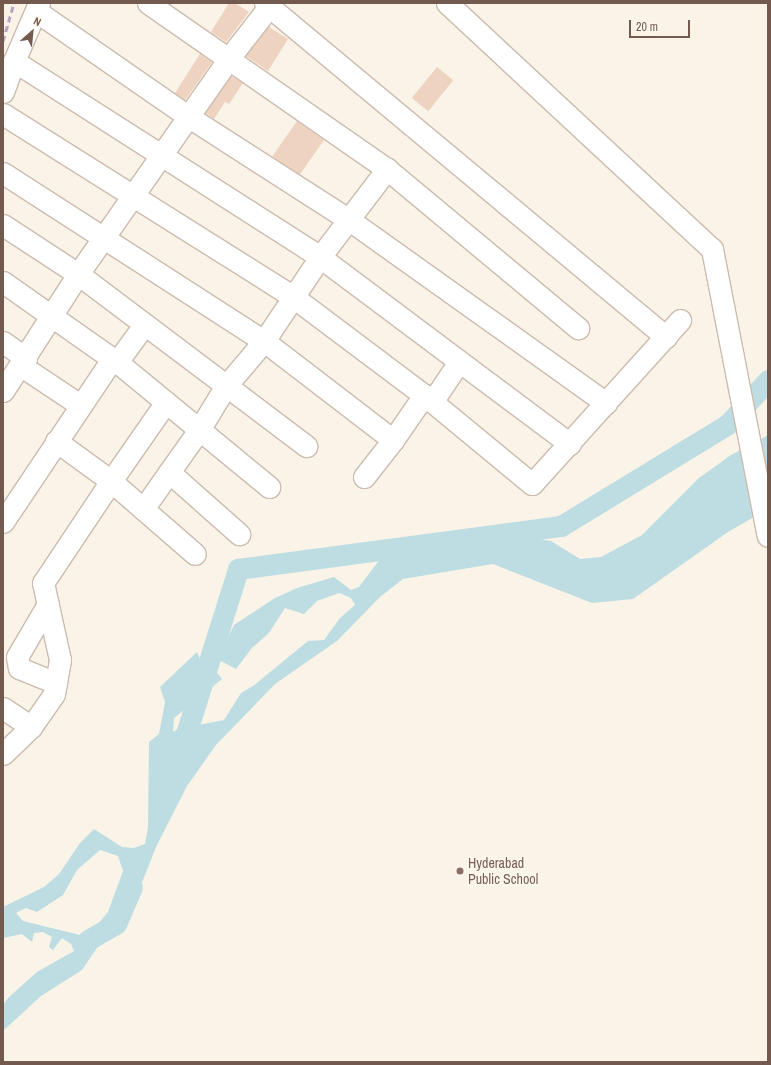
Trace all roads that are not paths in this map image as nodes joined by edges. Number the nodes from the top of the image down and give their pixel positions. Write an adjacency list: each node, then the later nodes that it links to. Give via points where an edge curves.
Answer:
1 (148, 3): 5 (street)
2 (447, 3): 49 (street, via 712,249)
3 (269, 4): 5 (street); 25 (street)
4 (38, 7): 6 (street); 9 (street)
5 (229, 58): 9 (street); 11 (street)
6 (14, 61): 7 (street); 10 (street)
7 (3, 92)
8 (3, 114): 13 (street)
9 (189, 117): 10 (street); 14 (street)
10 (160, 157): 13 (street); 17 (street)
11 (387, 169): 14 (street); 24 (street)
12 (3, 173): 16 (street)
13 (133, 197): 16 (street); 20 (street)
14 (348, 219): 17 (street); 35 (street)
15 (3, 226): 18 (street)
16 (103, 239): 18 (street); 26 (street)
17 (320, 258): 20 (street); 30 (street)
18 (78, 274): 21 (street); 23 (street)
19 (3, 282): 21 (street)
20 (292, 296): 26 (street); 33 (street)
21 (51, 316): 28 (street); 29 (street)
22 (680, 320): 25 (street)
23 (144, 325): 29 (street); 31 (street)
24 (578, 328)
25 (666, 337): 35 (street)
26 (264, 341): 31 (street); 38 (street)
27 (3, 342): 28 (street)
28 (26, 358): 32 (street); 36 (street, via 23,367)
29 (115, 361): 34 (street); 36 (street)
30 (460, 362): 33 (street); 40 (street)
31 (225, 387): 37 (street); 41 (street)
32 (3, 391)
33 (428, 398): 38 (street); 40 (street, via 532,484)
34 (166, 402): 37 (street); 44 (street)
35 (606, 404): 40 (street)
36 (80, 405): 39 (street)
37 (200, 430): 42 (street); 45 (street)
38 (393, 440): 43 (street)
39 (56, 441): 44 (street); 47 (street)
40 (570, 444)
41 (306, 446)
42 (169, 472): 46 (street); 48 (street)
43 (364, 477)
44 (111, 481): 46 (street); 51 (street, via 43,583)
45 (270, 487)
46 (143, 509): 50 (street)
47 (3, 522)
48 (238, 534)
49 (768, 536)
50 (195, 554)
51 (48, 604): 52 (street, via 60,660); 52 (street, via 17,657 19,668)
52 (56, 683): 54 (street, via 54,694)
53 (3, 708): 54 (street)
54 (31, 727): 55 (street)
55 (3, 754)

